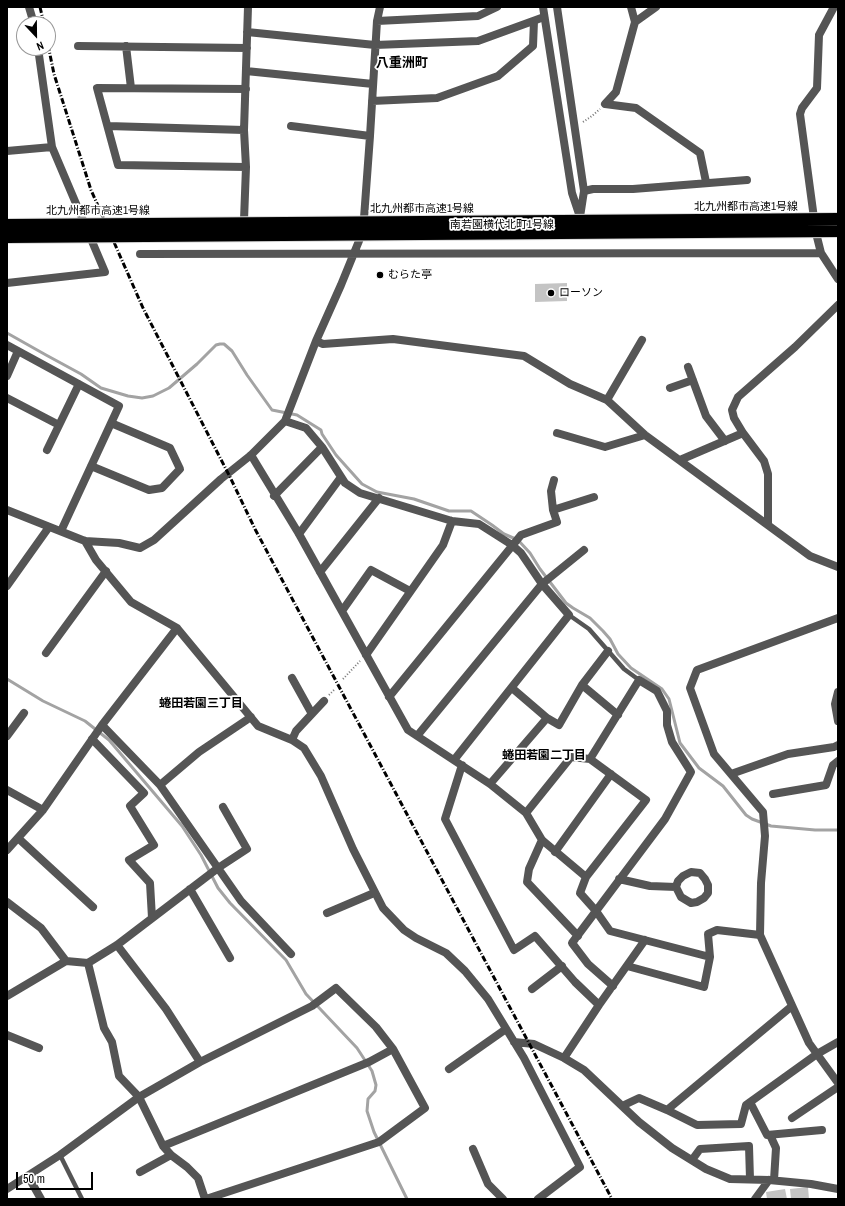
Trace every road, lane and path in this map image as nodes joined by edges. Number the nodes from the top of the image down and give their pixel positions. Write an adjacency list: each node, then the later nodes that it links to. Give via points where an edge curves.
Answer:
1 (248, 7): 13 (street)
2 (380, 7): 11 (street)
3 (497, 7): 11 (street, via 478,16)
4 (543, 7): 9 (street)
5 (557, 7): 27 (street)
6 (631, 7): 12 (street)
7 (656, 7): 12 (street)
8 (834, 7): 36 (street, via 819,35 817,88 800,114)
9 (544, 17): 10 (street); 37 (street, via 572,193)
10 (534, 21): 14 (street, via 478,41); 23 (street, via 533,46 498,76 437,98)
11 (377, 22): 14 (street)
12 (635, 22): 24 (street, via 616,92)
13 (248, 32): 14 (street); 17 (street)
14 (376, 45): 20 (street)
15 (78, 46): 16 (street)
16 (126, 46): 17 (street); 21 (street)
17 (247, 48): 19 (street)
18 (39, 56): 30 (street)
19 (246, 71): 20 (street); 22 (street)
20 (373, 84): 23 (street)
21 (131, 88): 22 (street); 25 (street, via 97,88)
22 (246, 89): 28 (street)
23 (372, 101): 29 (street)
24 (605, 104): 27 (path); 34 (street, via 636,108 700,153)
25 (108, 126): 28 (street); 32 (street, via 118,165)
26 (291, 126): 29 (street)
27 (574, 127): 35 (street)
28 (244, 130): 32 (street)
29 (370, 136): 38 (street)
30 (52, 147): 31 (street); 57 (street, via 105,272)
31 (7, 151)
32 (246, 167): 41 (street)
33 (747, 180): 34 (street)
34 (706, 182): 35 (street, via 633,189)
35 (584, 190): 37 (street)
36 (813, 216): 37 (street, 南若園横代北町1号線); 39 (street, 南若園横代北町1号線); 46 (street)
37 (580, 217): 38 (street, 南若園横代北町1号線); 47 (street)
38 (364, 218): 41 (street, 南若園横代北町1号線); 48 (street)
39 (838, 218): 44 (highway, 北九州都市高速1号線, bridge)
40 (181, 219): 41 (street, 南若園横代北町1号線)
41 (244, 220)
42 (7, 222): 43 (street)
43 (28, 222)
44 (7, 225)
45 (838, 232): 46 (street, 南若園横代北町1号線); 49 (highway, bridge)
46 (816, 233): 47 (street, 南若園横代北町1号線); 54 (street)
47 (583, 235): 48 (street, 南若園横代北町1号線)
48 (361, 236): 50 (street, 南若園横代北町1号線); 53 (street)
49 (7, 237)
50 (167, 241)
51 (47, 242): 52 (street)
52 (7, 243)
53 (354, 253): 54 (street); 55 (street); 60 (street)
54 (821, 253): 56 (street)
55 (140, 254)
56 (838, 279)
57 (7, 283)
58 (838, 305): 74 (street, via 738,397 732,410)
59 (642, 340): 69 (street)
60 (316, 341): 69 (street, via 323,344 393,339 524,356 570,384); 70 (street)
61 (7, 345): 62 (street)
62 (18, 351): 64 (street); 66 (street)
63 (688, 367): 65 (street)
64 (7, 376)
65 (693, 380): 67 (street); 76 (street, via 706,416)
66 (79, 384): 71 (street, via 119,406); 72 (street)
67 (670, 388)
68 (7, 398): 72 (street)
69 (607, 400): 75 (street)
70 (285, 422): 77 (street, via 306,428); 79 (street)
71 (111, 423): 81 (street); 81 (street, via 170,448 180,469 162,488 149,490)
72 (59, 425): 78 (street)
73 (557, 433): 75 (street, via 605,447)
74 (743, 433): 76 (street); 90 (street, via 764,460 768,474)
75 (645, 435): 80 (street)
76 (725, 441): 80 (street)
77 (322, 447): 82 (street); 84 (street)
78 (47, 450)
79 (251, 455): 84 (street); 95 (street, via 154,540 140,548)
80 (680, 460): 90 (street)
81 (91, 466): 92 (street)
82 (342, 478): 86 (street, via 345,484 360,493); 93 (street)
83 (554, 480): 88 (street, via 551,491)
84 (274, 496): 93 (street)
85 (594, 497): 88 (street)
86 (379, 498): 89 (street); 99 (street)
87 (7, 510): 91 (street)
88 (553, 510): 94 (street, via 557,522)
89 (452, 521): 94 (street, via 479,524); 102 (street, via 443,545)
90 (768, 526): 97 (street, via 810,556)
91 (49, 527): 92 (street); 101 (street)
92 (61, 532): 95 (street)
93 (299, 534): 99 (street)
94 (516, 540): 100 (street, via 520,553); 116 (street)
95 (85, 541): 98 (street)
96 (584, 550): 100 (street)
97 (838, 567)
98 (106, 572): 106 (street, via 131,602); 108 (street)
99 (320, 572): 103 (street)
100 (544, 583): 104 (street); 126 (street)
101 (7, 586)
102 (410, 591): 103 (street, via 371,570); 109 (street)
103 (342, 611): 109 (street)
104 (569, 614): 107 (lane, via 589,629); 114 (street)
105 (838, 618): 135 (street, via 697,670 690,688 714,754)
106 (176, 628): 121 (street); 124 (street)
107 (608, 651): 112 (lane, via 624,669); 113 (street)
108 (46, 653)
109 (366, 655): 111 (path); 116 (street)
110 (292, 678): 119 (street)
111 (343, 679)
112 (639, 680): 120 (street); 149 (street, via 657,691 667,711 667,725 672,742 691,772 665,818)
113 (582, 685): 120 (street); 122 (street, via 559,725)
114 (512, 688): 122 (street); 131 (street)
115 (838, 692): 123 (street, via 835,704)
116 (389, 697): 126 (street, via 408,730)
117 (324, 701): 119 (street)
118 (24, 713): 125 (street)
119 (312, 714): 128 (street, via 296,731)
120 (618, 715): 130 (street)
121 (251, 717): 128 (street, via 258,726); 137 (street, via 199,752)
122 (547, 718): 136 (street)
123 (838, 721)
124 (102, 725): 127 (street); 137 (street)
125 (7, 736)
126 (417, 736): 131 (street)
127 (92, 739): 141 (street); 157 (street, via 144,793 130,806 154,844 130,860 150,884)
128 (292, 740): 152 (street, via 304,748 321,776)
129 (838, 745): 135 (street, via 788,754)
130 (590, 759): 134 (street); 142 (street, via 571,757)
131 (454, 760): 133 (street)
132 (838, 761): 139 (street, via 833,765 826,785)
133 (462, 765): 136 (street); 167 (street, via 445,819 514,950 536,936)
134 (611, 774): 146 (street); 148 (street, via 646,800)
135 (731, 774): 158 (street, via 763,812 765,836)
136 (490, 784): 142 (street)
137 (160, 785): 147 (street)
138 (7, 790): 141 (street)
139 (773, 794)
140 (223, 807): 147 (street, via 247,849)
141 (42, 810): 143 (street)
142 (526, 813): 144 (street)
143 (18, 838): 145 (street); 154 (street)
144 (542, 840): 146 (street); 159 (street, via 529,868 528,882)
145 (7, 850)
146 (556, 852): 148 (street)
147 (218, 868): 151 (street); 162 (street, via 241,901)
148 (586, 877): 155 (street, via 580,893)
149 (619, 879): 150 (street, via 650,886); 155 (street)
150 (676, 887)
151 (190, 889): 157 (street); 164 (street)
152 (374, 892): 156 (street); 174 (street, via 383,908 404,930 446,953 465,971 488,998)
153 (7, 902): 165 (street, via 41,928)
154 (93, 907)
155 (596, 911): 159 (street); 160 (street, via 610,931)
156 (327, 912)
157 (152, 918): 161 (street)
158 (760, 935): 163 (street, via 717,930 708,934); 173 (street)
159 (578, 936): 169 (street, via 572,943 588,964)
160 (645, 940): 163 (street); 168 (street)
161 (117, 945): 166 (street); 182 (street, via 166,1009)
162 (291, 954)
163 (710, 957): 168 (street, via 704,987)
164 (230, 958)
165 (66, 961): 166 (street); 171 (street)
166 (88, 963): 186 (street, via 104,1028 112,1042 119,1076)
167 (562, 966): 170 (street); 172 (street)
168 (627, 966): 169 (street)
169 (612, 986): 172 (street)
170 (532, 989)
171 (7, 996)
172 (599, 1005): 181 (street)
173 (792, 1006): 180 (street, via 809,1043); 189 (street)
174 (506, 1029): 176 (street); 183 (street)
175 (7, 1035): 178 (street)
176 (514, 1042): 181 (street, via 534,1044); 208 (street, via 580,1167)
177 (838, 1042): 180 (street)
178 (39, 1048)
179 (393, 1049): 182 (street, via 376,1027 336,988 312,1006); 193 (street, via 368,1062); 206 (street, via 425,1108 379,1142)
180 (817, 1054): 184 (street); 187 (street)
181 (564, 1058): 188 (street, via 584,1070)
182 (200, 1062): 186 (street)
183 (450, 1068)
184 (838, 1083)
185 (838, 1087): 190 (street)
186 (139, 1097): 193 (street); 195 (street)
187 (750, 1102): 189 (street, via 746,1105 741,1124 697,1125); 192 (street, via 766,1135)
188 (622, 1106): 189 (street, via 639,1098); 197 (street, via 672,1148)
189 (667, 1110)
190 (792, 1118)
191 (822, 1130): 192 (street)
192 (770, 1135): 201 (street, via 776,1148)
193 (163, 1146): 196 (street)
194 (473, 1148): 207 (street, via 488,1184)
195 (60, 1155): 199 (street); 205 (lane)
196 (171, 1155): 198 (street); 206 (street, via 198,1178)
197 (692, 1160): 200 (street, via 730,1179); 200 (street, via 700,1149 748,1146)
198 (140, 1172)
199 (28, 1176): 202 (street); 204 (street)
200 (750, 1179): 201 (street)
201 (771, 1180): 203 (street); 209 (street)
202 (7, 1189)
203 (838, 1189)
204 (40, 1199)
205 (82, 1199)
206 (205, 1199)
207 (503, 1199)
208 (538, 1199)
209 (755, 1199)

